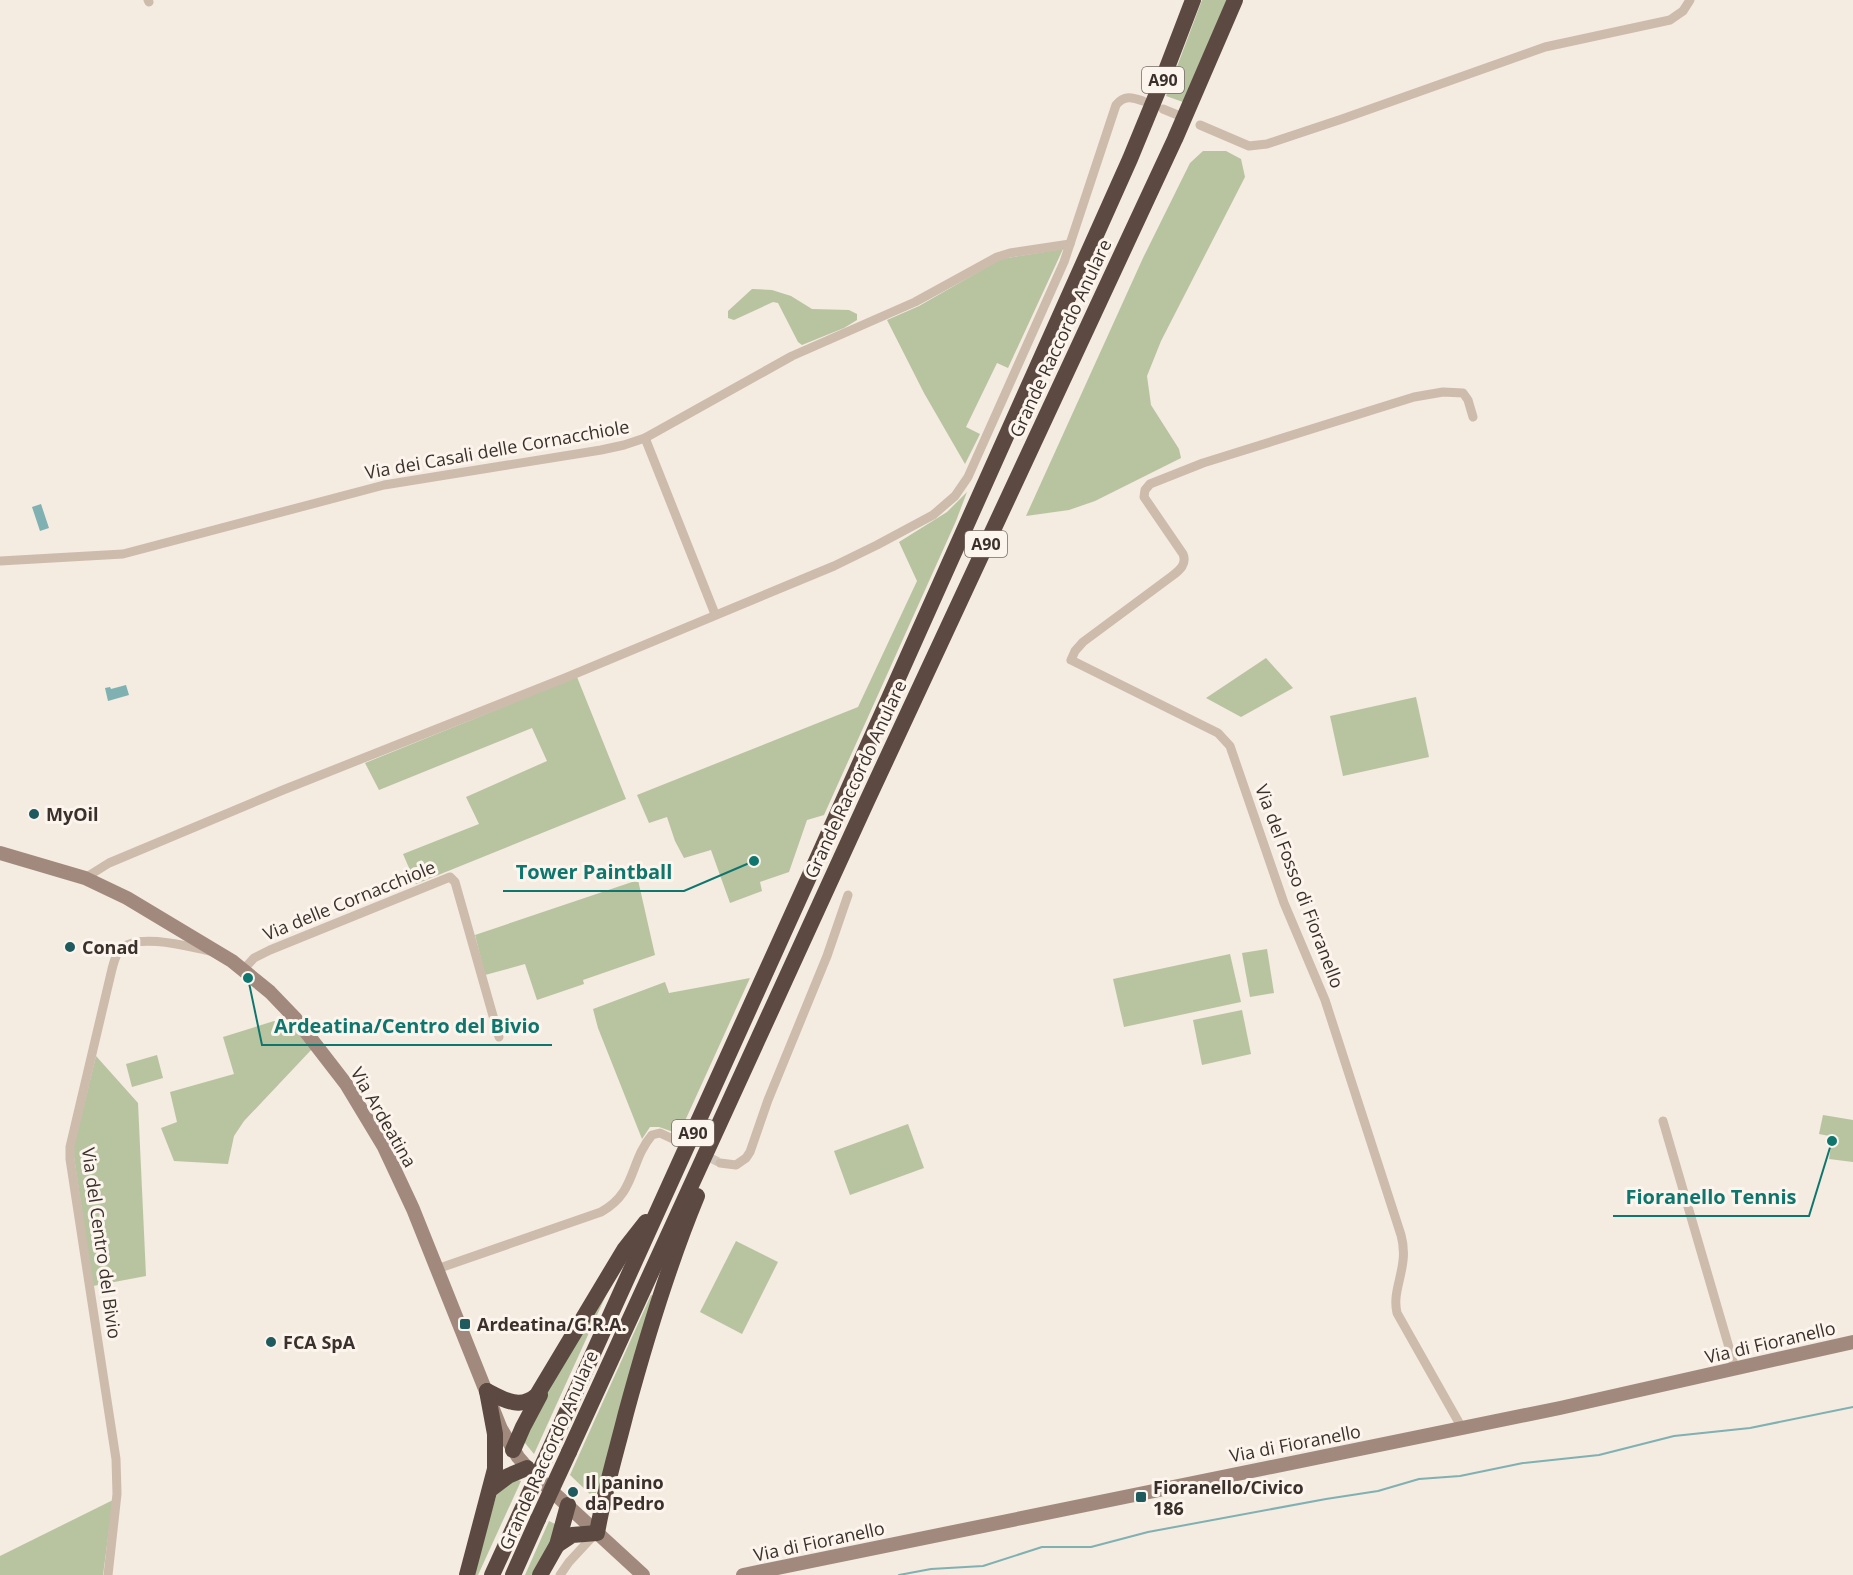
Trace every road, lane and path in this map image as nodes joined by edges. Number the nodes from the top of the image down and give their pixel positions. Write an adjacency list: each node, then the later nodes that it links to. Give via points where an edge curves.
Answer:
1 (1192, 0): 23 (highway, Grande Raccordo Anulare / A90, via 1130,159)
2 (1236, 0): 19 (highway, Grande Raccordo Anulare / A90)
3 (1690, 0): 7 (street, via 1670,20 1545,46 1267,144 1249,146)
4 (1143, 101): 8 (street, via 1128,98 1116,105)
5 (1163, 109): 6 (street)
6 (1180, 116)
7 (1200, 125)
8 (1070, 244): 10 (street, Via dei Casali delle Cornacchiole, via 998,257 915,303 792,356); 12 (street, via 981,451 955,496 933,515 877,545)
9 (1473, 417): 29 (street, Via del Fosso di Fioranello, via 1463,393 1414,397 1203,463 1150,484 1144,496 1183,554 1184,564 1083,642 1071,660 1218,733 1230,746 1284,903 1325,1000 1401,1235 1404,1260 1397,1313)
10 (645, 438): 11 (street, Via dei Casali delle Cornacchiole, via 601,450 384,485 123,554); 12 (street)
11 (0, 561)
12 (715, 614): 14 (street, via 138,850)
13 (0, 853): 14 (street, Via Ardeatina)
14 (85, 878): 16 (street, Via Ardeatina, via 128,898)
15 (848, 895): 22 (street, via 750,1152 736,1165)
16 (219, 952): 17 (street, Via Ardeatina); 36 (street, Via del Centro del Bivio, via 165,942 132,943 121,949 112,969 70,1147 116,1459 117,1494)
17 (243, 970): 18 (street, Via delle Cornacchiole, via 254,958 270,950 450,877 455,882); 24 (street, Via Ardeatina, via 295,1018 355,1097 384,1147)
18 (499, 1037)
19 (735, 1087): 34 (highway, via 721,1140 676,1249 645,1343); 39 (highway, Grande Raccordo Anulare / A90, bridge)
20 (1663, 1121): 26 (street)
21 (675, 1140): 24 (street, via 652,1135 625,1190 601,1212)
22 (720, 1163)
23 (659, 1209): 27 (highway, via 624,1250); 38 (highway, Grande Raccordo Anulare / A90, bridge)
24 (437, 1269): 28 (street, Via Ardeatina)
25 (1853, 1342): 26 (street, Via di Fioranello)
26 (1735, 1368): 29 (street, Via di Fioranello)
27 (546, 1383): 28 (highway, via 534,1398 521,1403); 30 (highway)
28 (487, 1391): 30 (street, Via Ardeatina); 32 (highway, via 495,1434)
29 (1462, 1428): 43 (street, Via di Fioranello)
30 (513, 1450): 31 (street, Via Ardeatina)
31 (527, 1468): 32 (highway); 33 (street, Via Ardeatina)
32 (492, 1488): 37 (highway)
33 (568, 1505): 34 (street, Via Ardeatina); 35 (highway)
34 (597, 1533): 35 (highway, via 572,1535); 41 (street); 42 (street, Via Ardeatina)
35 (557, 1545): 40 (highway)
36 (108, 1575)
37 (467, 1575)
38 (492, 1575)
39 (513, 1575)
40 (540, 1575)
41 (560, 1575)
42 (644, 1575)
43 (743, 1575)

